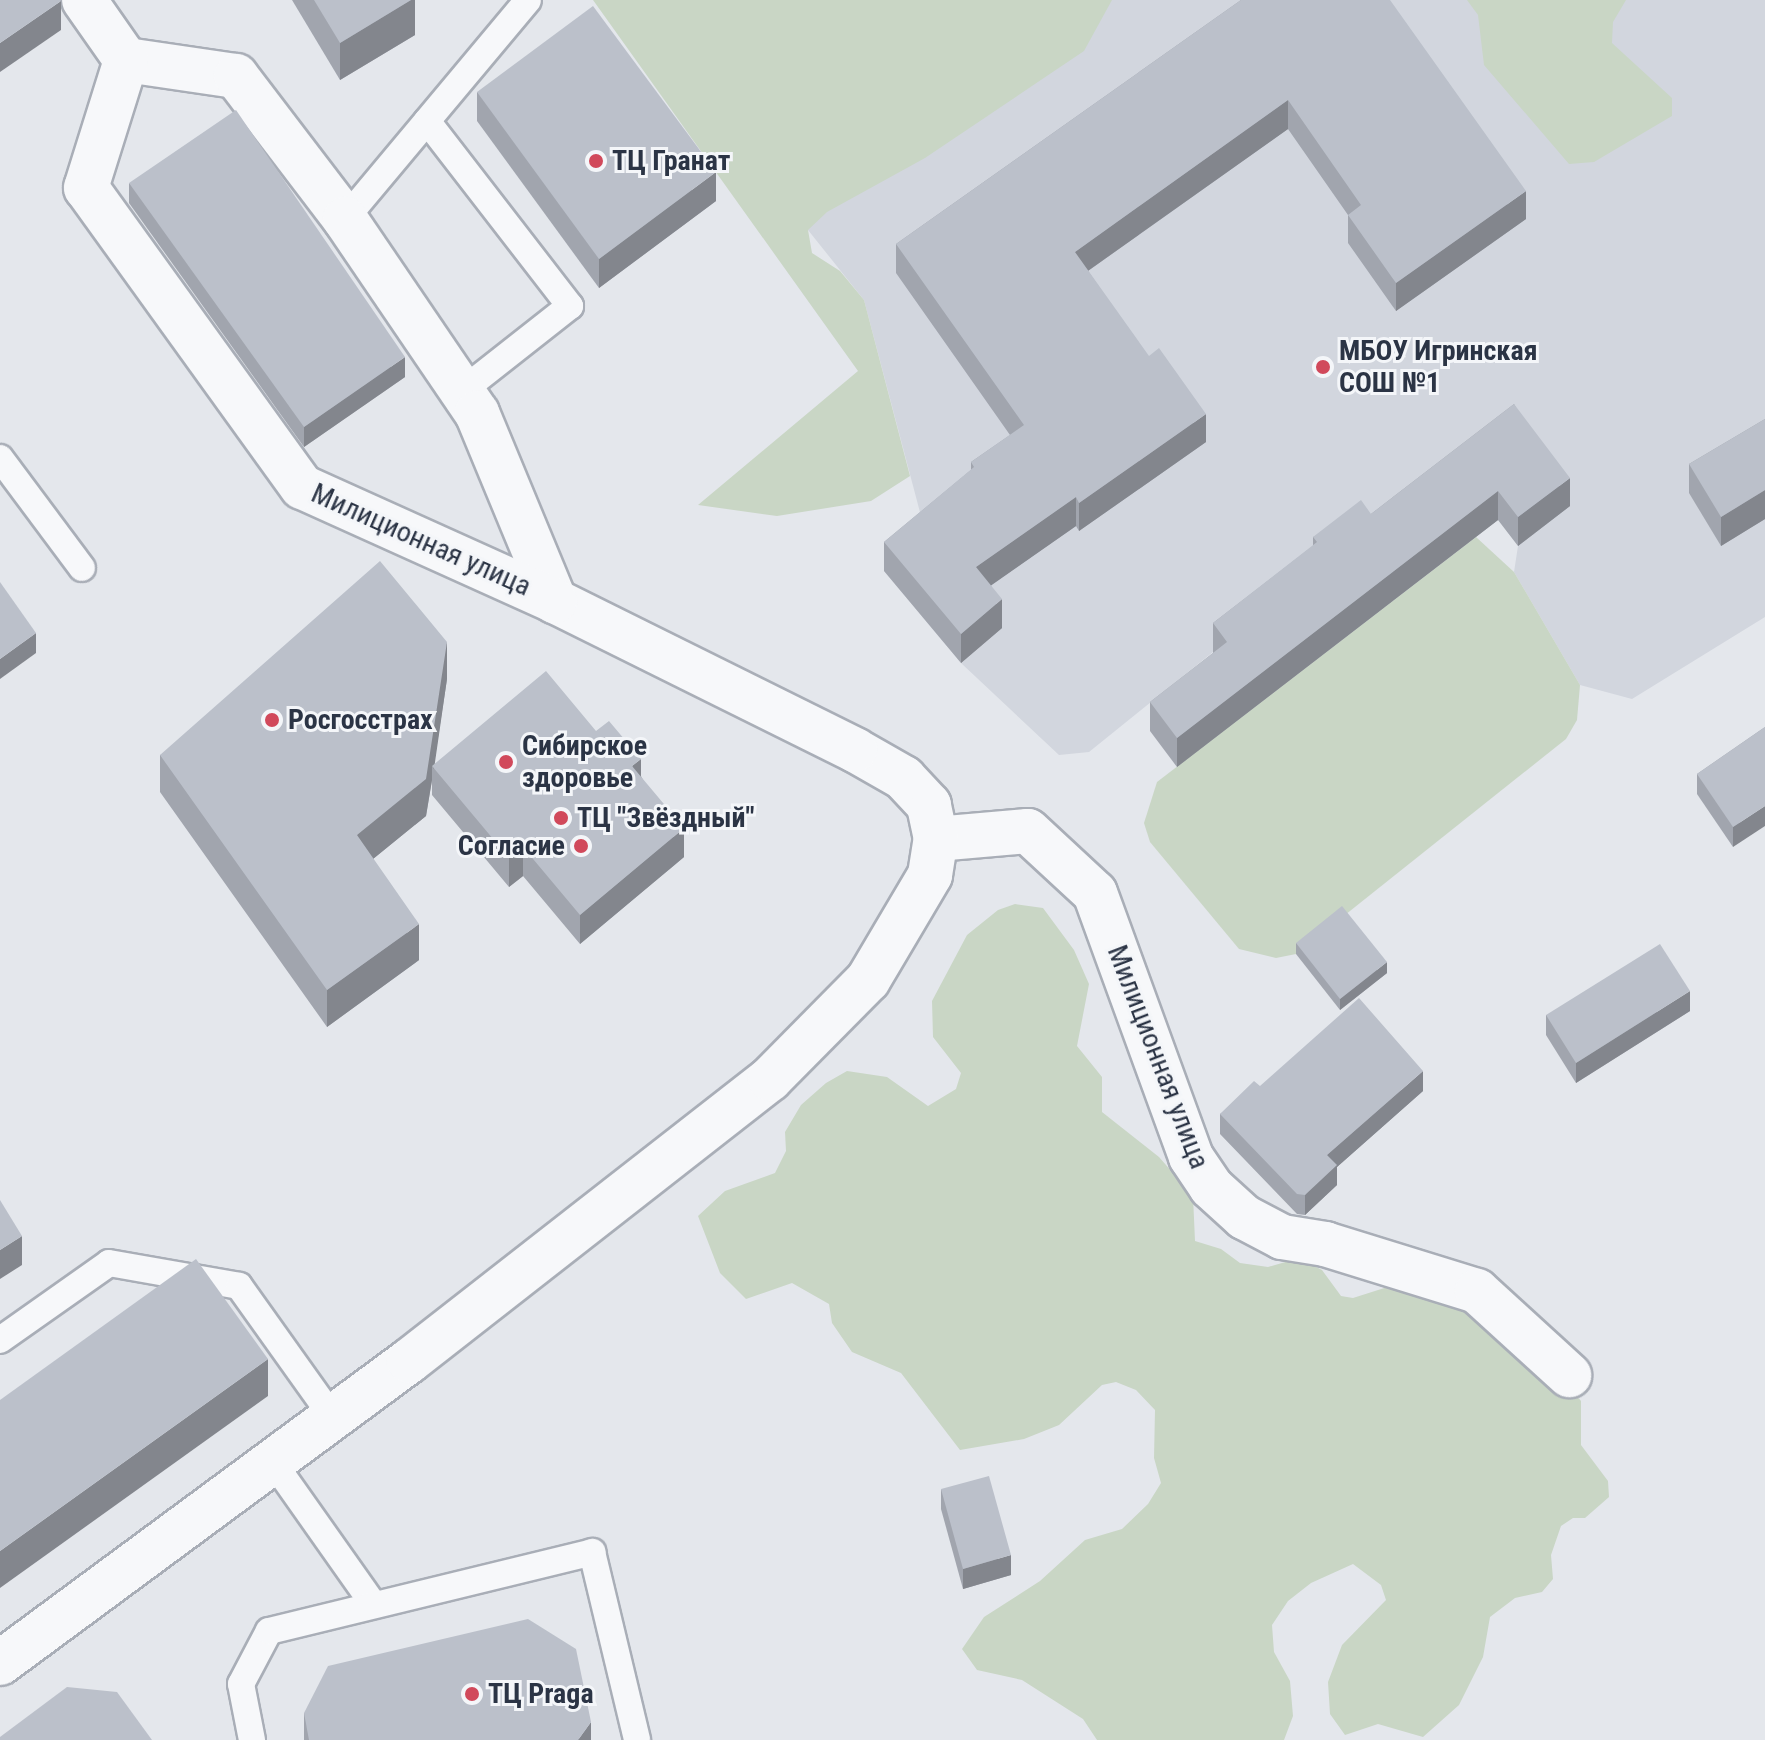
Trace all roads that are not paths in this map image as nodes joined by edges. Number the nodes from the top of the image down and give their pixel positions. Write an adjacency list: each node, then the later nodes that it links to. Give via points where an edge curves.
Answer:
1 (84, 0): 3 (street)
2 (528, 0): 4 (lane)
3 (126, 60): 5 (street, via 236,76); 9 (street, Милиционная улица, via 86,188 302,487)
4 (427, 121): 5 (lane); 6 (lane, via 570,306)
5 (345, 219): 6 (street)
6 (462, 391): 9 (street, via 477,413)
7 (0, 458): 8 (lane)
8 (82, 568)
9 (555, 601): 10 (street, Милиционная улица, via 904,778 929,805)
10 (936, 839): 12 (street, Милиционная улица, via 1028,831 1095,893 1191,1157 1211,1187 1244,1217 1282,1237 1325,1244 1477,1291); 13 (street, via 930,875 868,980 770,1079)
11 (0, 1340): 13 (lane, via 109,1263 239,1286)
12 (1569, 1375)
13 (333, 1418): 14 (street)
14 (273, 1462): 15 (lane); 16 (street)
15 (373, 1604): 17 (lane, via 269,1631 241,1684); 18 (lane, via 592,1552)
16 (0, 1663)
17 (252, 1740)
18 (637, 1740)

